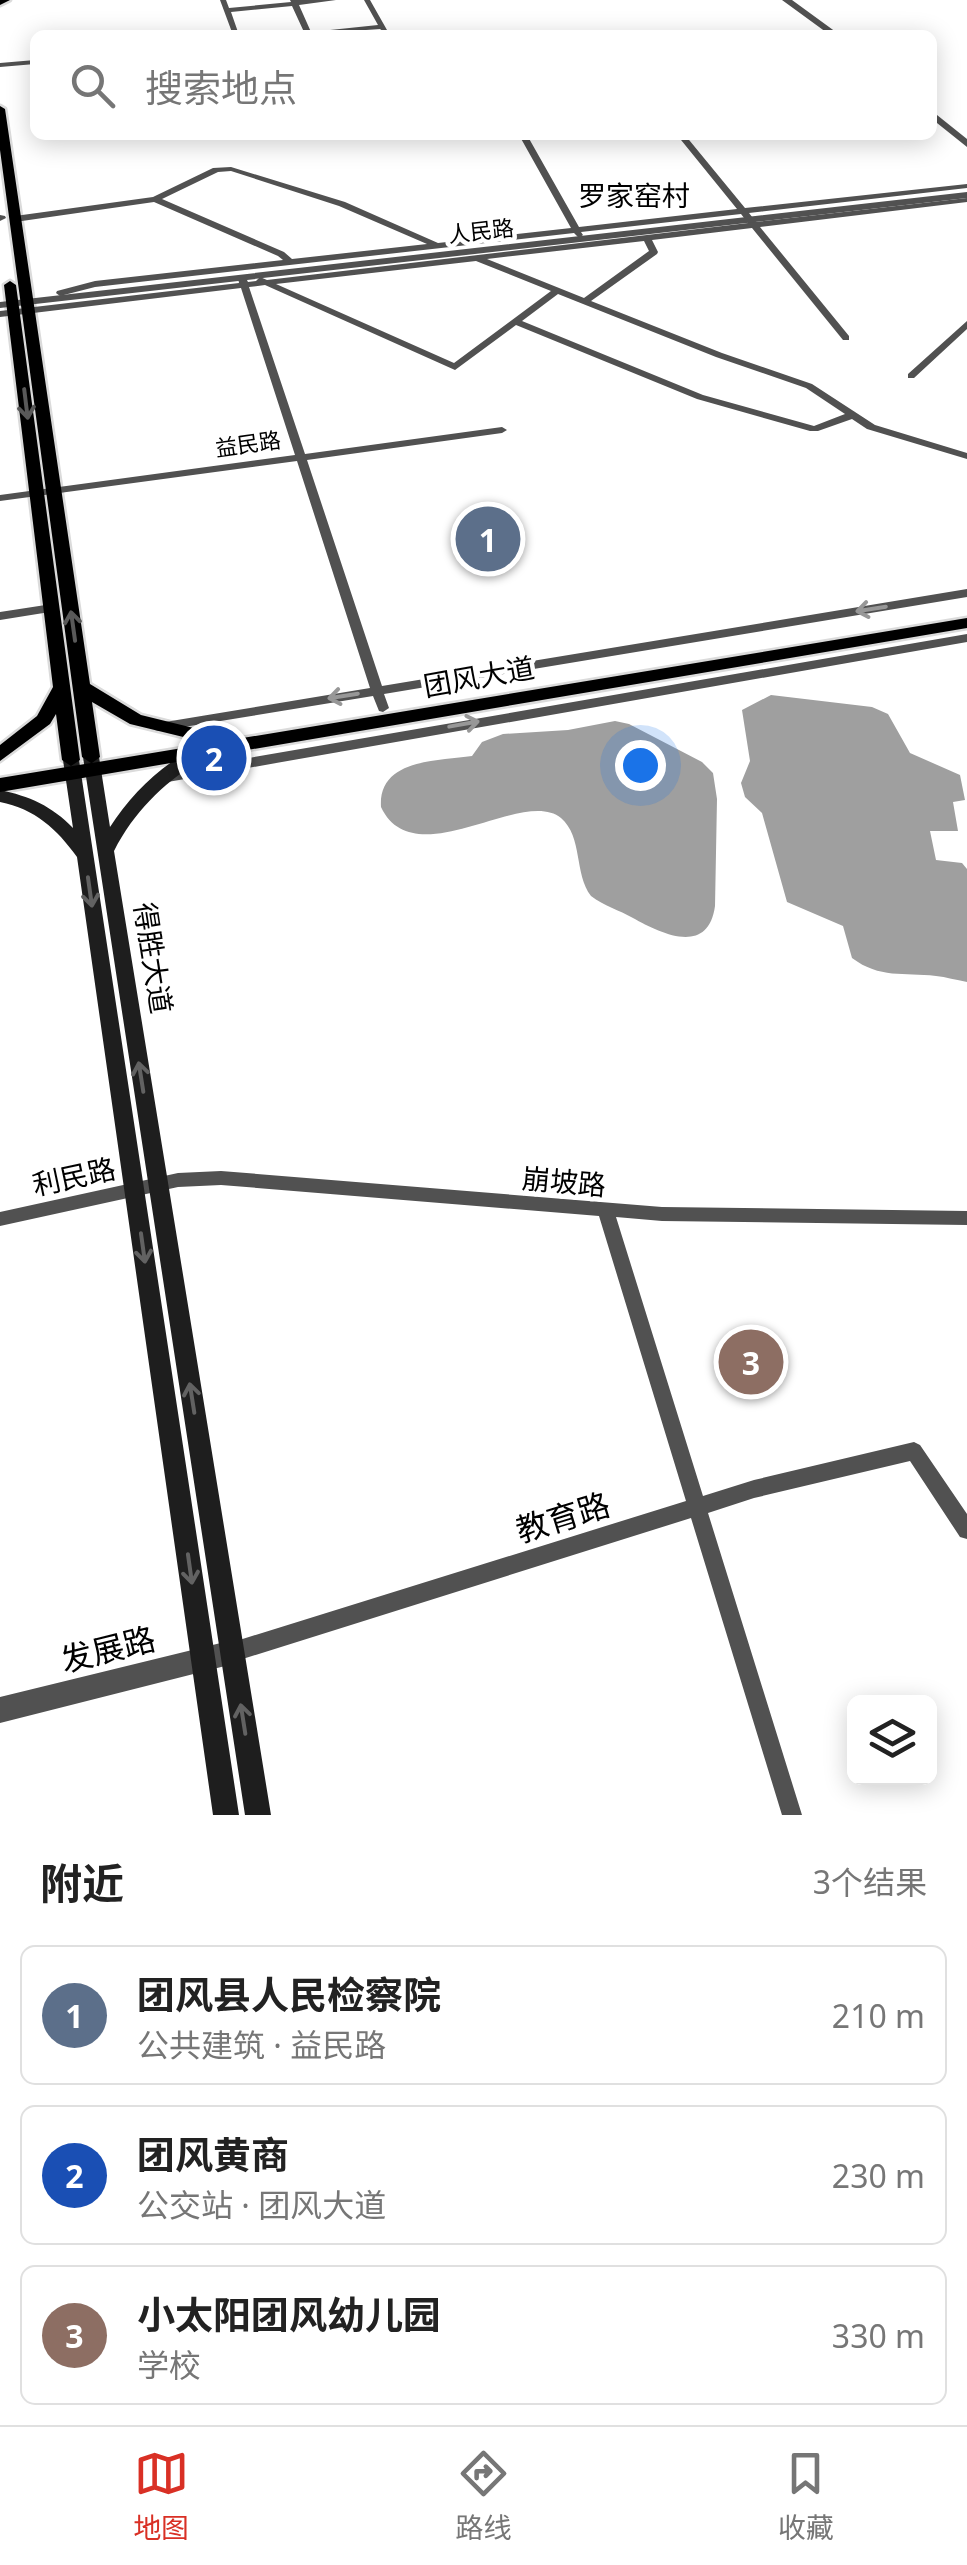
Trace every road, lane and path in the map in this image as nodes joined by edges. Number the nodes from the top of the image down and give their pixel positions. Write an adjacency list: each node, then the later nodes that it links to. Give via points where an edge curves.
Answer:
1 (222, 0): 6 (street)
2 (333, 0): 5 (street)
3 (366, 0): 9 (street)
4 (786, 0): 10 (street)
5 (293, 2): 6 (street); 8 (street)
6 (226, 10): 7 (street)
7 (234, 30)
8 (307, 30)
9 (384, 30)
10 (829, 30)
11 (30, 62): 12 (street)
12 (0, 65)
13 (0, 109): 20 (main road, 得胜大道)
14 (937, 118): 17 (street)
15 (526, 140): 22 (street)
16 (685, 140): 21 (street)
17 (967, 144)
18 (967, 193): 21 (street, 人民路)
19 (155, 198): 20 (street); 24 (street, via 231,169 342,204); 26 (street)
20 (4, 215): 31 (main road, 得胜大道)
21 (748, 218): 22 (street, 人民路); 23 (street); 25 (street, 人民路); 34 (street)
22 (578, 233): 24 (street, 人民路)
23 (647, 238): 25 (street); 30 (street, via 654,252)
24 (444, 248): 26 (street); 29 (street, 人民路)
25 (471, 255): 27 (street, 人民路); 28 (street)
26 (290, 262): 29 (street, via 95,284)
27 (249, 279): 31 (street, 人民路); 32 (street, via 454,367); 39 (street)
28 (557, 290): 30 (street); 32 (street)
29 (60, 294): 31 (street, 人民路)
30 (585, 301): 36 (street, via 809,386)
31 (13, 305): 40 (main road, 得胜大道)
32 (517, 322): 36 (street, via 700,397 814,430)
33 (967, 324): 35 (street)
34 (846, 338)
35 (911, 376)
36 (852, 416): 38 (street, via 904,440)
37 (502, 430): 39 (street, 益民路)
38 (967, 456)
39 (301, 457): 40 (street, 益民路); 49 (street)
40 (45, 492): 41 (street, 益民路); 43 (main road, 得胜大道); 48 (main road, 得胜大道, one-way to 40)
41 (0, 498)
42 (967, 593): 49 (street, one-way to 49)
43 (52, 608): 45 (street); 48 (main road, 得胜大道)
44 (967, 611): 49 (main road, 团风大道)
45 (0, 616)
46 (967, 623): 51 (main road, 团风大道)
47 (967, 638): 55 (street, one-way to 47)
48 (72, 687): 50 (main road); 52 (main road); 53 (main road, 得胜大道)
49 (380, 699): 50 (street, one-way to 50); 51 (main road, 团风大道)
50 (158, 727): 51 (main road)
51 (206, 744): 53 (main road, 团风大道); 55 (main road)
52 (0, 755)
53 (82, 765): 54 (main road, 团风大道); 56 (main road, 团风大道); 58 (main road, 得胜大道)
54 (0, 772)
55 (161, 778): 58 (main road)
56 (0, 786)
57 (0, 796): 58 (main road, via 49,813)
58 (95, 854): 59 (main road, 得胜大道, one-way to 58); 60 (main road, 得胜大道, one-way to 60)
59 (158, 1184): 60 (street, 利民路); 61 (street, 崩坡路, via 264,1179); 66 (main road, 得胜大道, one-way to 59)
60 (134, 1190): 63 (street, 利民路); 67 (main road, 得胜大道, one-way to 67)
61 (606, 1211): 62 (street, 崩坡路); 64 (street)
62 (967, 1218)
63 (0, 1219)
64 (696, 1507): 65 (street, 教育路, via 914,1451); 66 (street, 教育路); 71 (street)
65 (967, 1530)
66 (232, 1652): 67 (street, 发展路); 70 (main road, 得胜大道, one-way to 66)
67 (203, 1660): 68 (street, 发展路); 69 (main road, 得胜大道)
68 (0, 1710)
69 (226, 1815)
70 (258, 1815)
71 (792, 1815)

